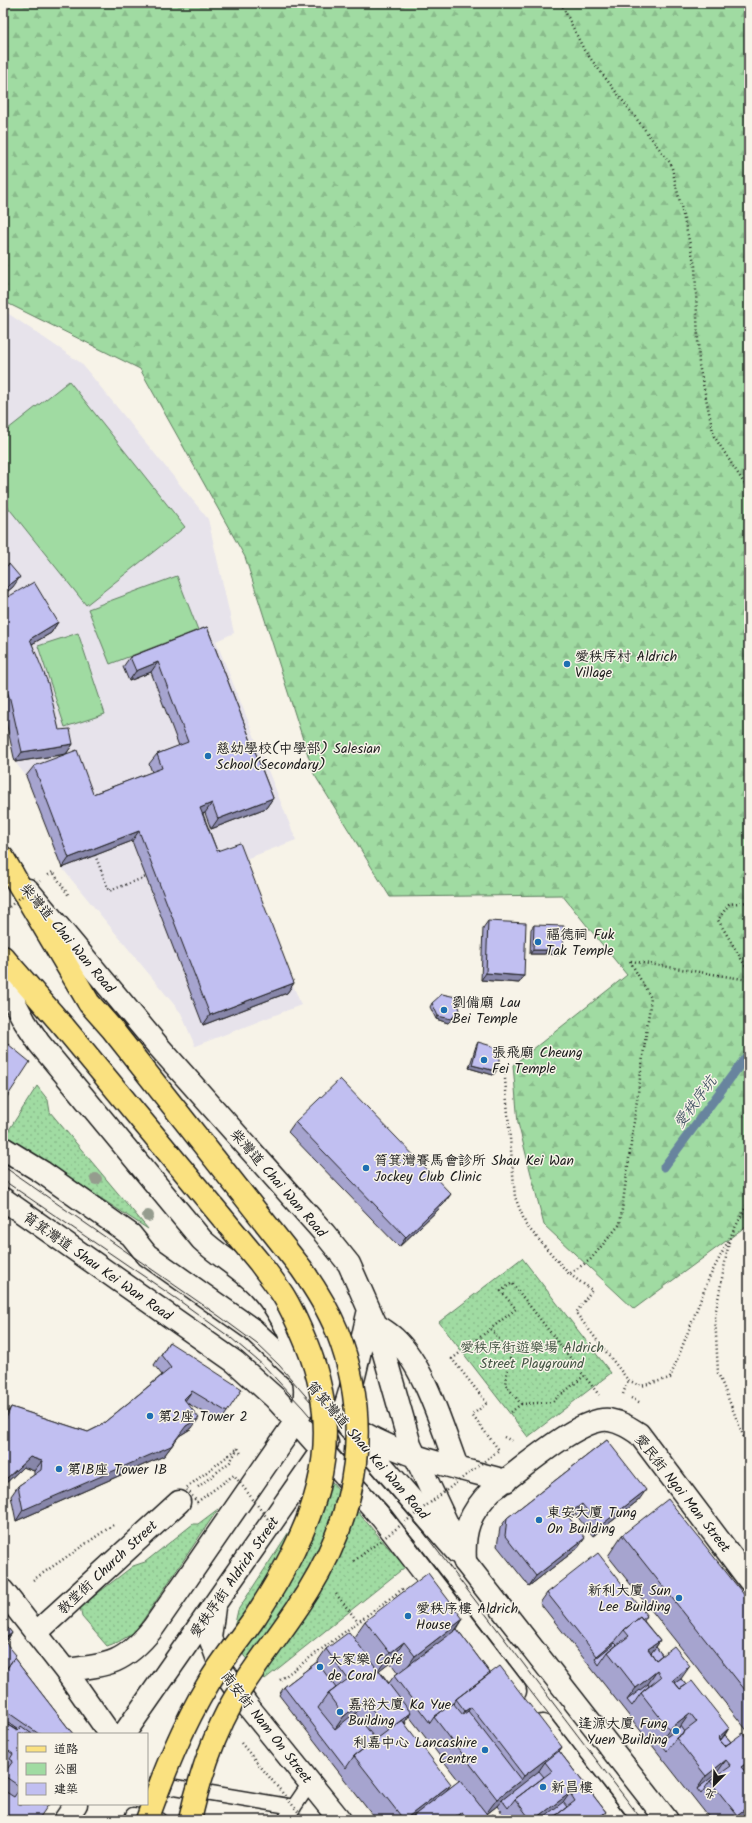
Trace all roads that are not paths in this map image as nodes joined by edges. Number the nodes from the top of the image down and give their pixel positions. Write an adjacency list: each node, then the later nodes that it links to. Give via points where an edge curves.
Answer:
1 (8, 866): 6 (street, 柴灣道 Chai Wan Road, via 158,1047 349,1264); 33 (highway, bridge, via 89,1003 301,1268 337,1331 356,1401 358,1434 354,1477 341,1523 326,1559 309,1589 223,1721 203,1770)
2 (3, 957): 24 (highway, bridge, via 259,1262 283,1295 300,1328 322,1390 326,1448 318,1490 303,1531 255,1617 223,1659 192,1712)
3 (3, 981): 7 (street, via 25,1022 43,1048 197,1234 222,1258 250,1277 268,1297 292,1339)
4 (3, 1148): 7 (street, 筲箕灣道 Shau Kei Wan Road, via 42,1172 131,1235 147,1255 253,1330)
5 (3, 1199): 9 (street, 筲箕灣道 Shau Kei Wan Road, via 235,1362)
6 (372, 1318): 8 (street, 愛秩序街 Aldrich Street, via 360,1349 350,1396); 11 (street, 柴灣道 Chai Wan Road, via 410,1445); 12 (street, via 394,1338 424,1381)
7 (303, 1376): 8 (street, 筲箕灣道 Shau Kei Wan Road); 9 (street, via 303,1408)
8 (341, 1418): 10 (street, 愛秩序街 Aldrich Street); 11 (street, via 376,1440); 15 (street, 筲箕灣道 Shau Kei Wan Road)
9 (296, 1421): 10 (street, 筲箕灣道 Shau Kei Wan Road); 20 (street, via 138,1647 118,1660 94,1667)
10 (323, 1449): 18 (street, 愛秩序街 Aldrich Street); 36 (street, 筲箕灣道 Shau Kei Wan Road, via 382,1518)
11 (416, 1455): 12 (street); 15 (street, 柴灣道 Chai Wan Road)
12 (457, 1467): 13 (street)
13 (506, 1481): 15 (street, 愛民街 Ngoi Man Street, via 486,1496 472,1515 464,1546); 16 (street, 愛民街 Ngoi Man Street, via 575,1430 590,1423 608,1420 625,1424 639,1434)
14 (179, 1502): 19 (street, 教堂街 Church Street)
15 (465, 1562): 37 (street, 筲箕灣道 Shau Kei Wan Road)
16 (749, 1580)
17 (3, 1591): 19 (street)
18 (214, 1604): 22 (street, 愛秩序街 Aldrich Street); 23 (street, 南安街 Nam On Street, via 210,1638 221,1668)
19 (36, 1633): 20 (street)
20 (65, 1670): 21 (street)
21 (109, 1733)
22 (125, 1733)
23 (310, 1783): 29 (lane); 35 (street, 南安街 Nam On Street)
24 (148, 1797)
25 (148, 1800): 29 (lane, via 159,1790 175,1786)
26 (75, 1805): 31 (street)
27 (143, 1805): 30 (lane)
28 (144, 1805): 30 (highway, bridge)
29 (294, 1807): 34 (lane)
30 (136, 1818): 32 (lane)
31 (65, 1820)
32 (160, 1820)
33 (190, 1820)
34 (285, 1820)
35 (340, 1820)
36 (614, 1820)
37 (667, 1820)

